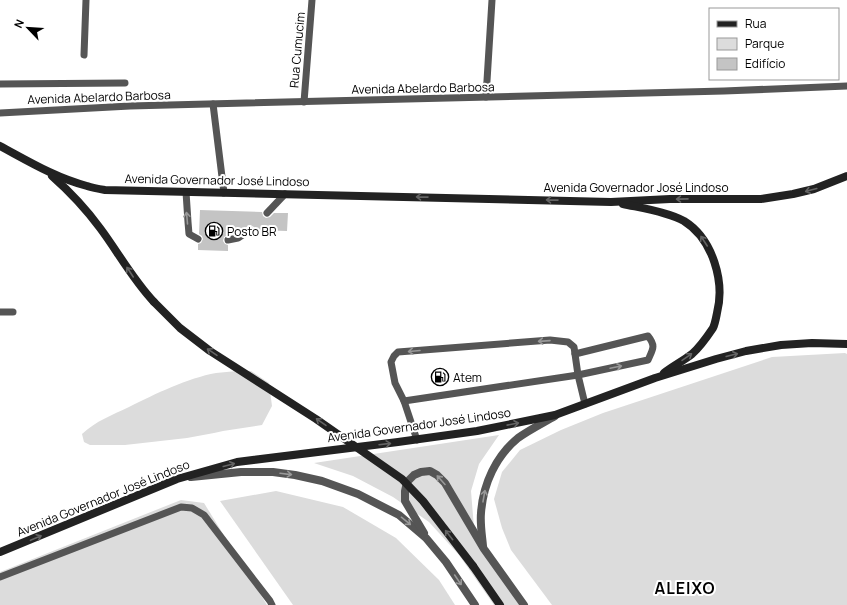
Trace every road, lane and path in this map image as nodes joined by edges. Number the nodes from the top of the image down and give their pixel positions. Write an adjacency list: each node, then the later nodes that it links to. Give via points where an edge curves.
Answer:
1 (86, 0): 4 (lane)
2 (312, 0): 9 (lane, Rua Cumucim)
3 (492, 0): 8 (lane)
4 (84, 55)
5 (125, 83): 6 (lane)
6 (0, 84)
7 (847, 86): 8 (lane, Avenida Abelardo Barbosa)
8 (486, 98): 9 (lane, Avenida Abelardo Barbosa)
9 (304, 102): 10 (lane, Avenida Abelardo Barbosa)
10 (213, 104): 11 (lane, Avenida Abelardo Barbosa); 16 (lane)
11 (0, 113)
12 (0, 146): 13 (main road, Avenida Governador José Lindoso)
13 (44, 170): 15 (main road, Avenida Governador José Lindoso, via 68,180 105,190); 40 (main road, one-way to 13, bridge, via 423,501 402,479 316,418 210,351 180,328 142,290 99,226 72,194)
14 (847, 176): 18 (main road, Avenida Governador José Lindoso, one-way to 18, via 814,189 761,199)
15 (186, 192): 16 (main road, Avenida Governador José Lindoso); 21 (lane, one-way to 15, via 189,234)
16 (224, 193): 17 (main road, Avenida Governador José Lindoso)
17 (285, 194): 18 (main road, Avenida Governador José Lindoso, one-way to 17); 19 (lane)
18 (611, 202): 28 (main road, one-way to 18, via 692,354 714,326 719,292 716,268 702,237 684,221 658,212)
19 (267, 213)
20 (250, 230): 22 (lane, via 238,238)
21 (198, 239)
22 (228, 240)
23 (0, 312): 24 (lane)
24 (13, 312)
25 (847, 344): 28 (main road, Avenida Governador José Lindoso, one-way to 25, via 746,351 781,345)
26 (575, 354): 27 (lane); 27 (lane, one-way to 26, via 648,360 653,350 653,342 648,336); 29 (lane, one-way to 29, via 574,347 568,342 550,340 398,352 391,362 395,383)
27 (578, 375): 29 (lane); 30 (lane)
28 (655, 378): 30 (main road, Avenida Governador José Lindoso)
29 (404, 401): 32 (lane)
30 (585, 404): 31 (main road, Avenida Governador José Lindoso)
31 (555, 415): 32 (main road, Avenida Governador José Lindoso, one-way to 31, via 478,431); 35 (street, one-way to 31, via 481,512 485,488 496,462 519,438)
32 (417, 440): 33 (main road, Avenida Governador José Lindoso, one-way to 32, via 237,462)
33 (177, 479): 34 (street, one-way to 34, via 241,472 273,472 322,481 358,494 398,515); 36 (main road, Avenida Governador José Lindoso, one-way to 33)
34 (426, 538): 35 (street, one-way to 34, via 445,483 430,471 414,475 407,482 404,491 405,501); 39 (street, one-way to 39)
35 (484, 549): 41 (street)
36 (0, 552)
37 (0, 577): 38 (lane, via 180,507 192,508 204,515)
38 (272, 605)
39 (475, 605)
40 (500, 605)
41 (524, 605)

